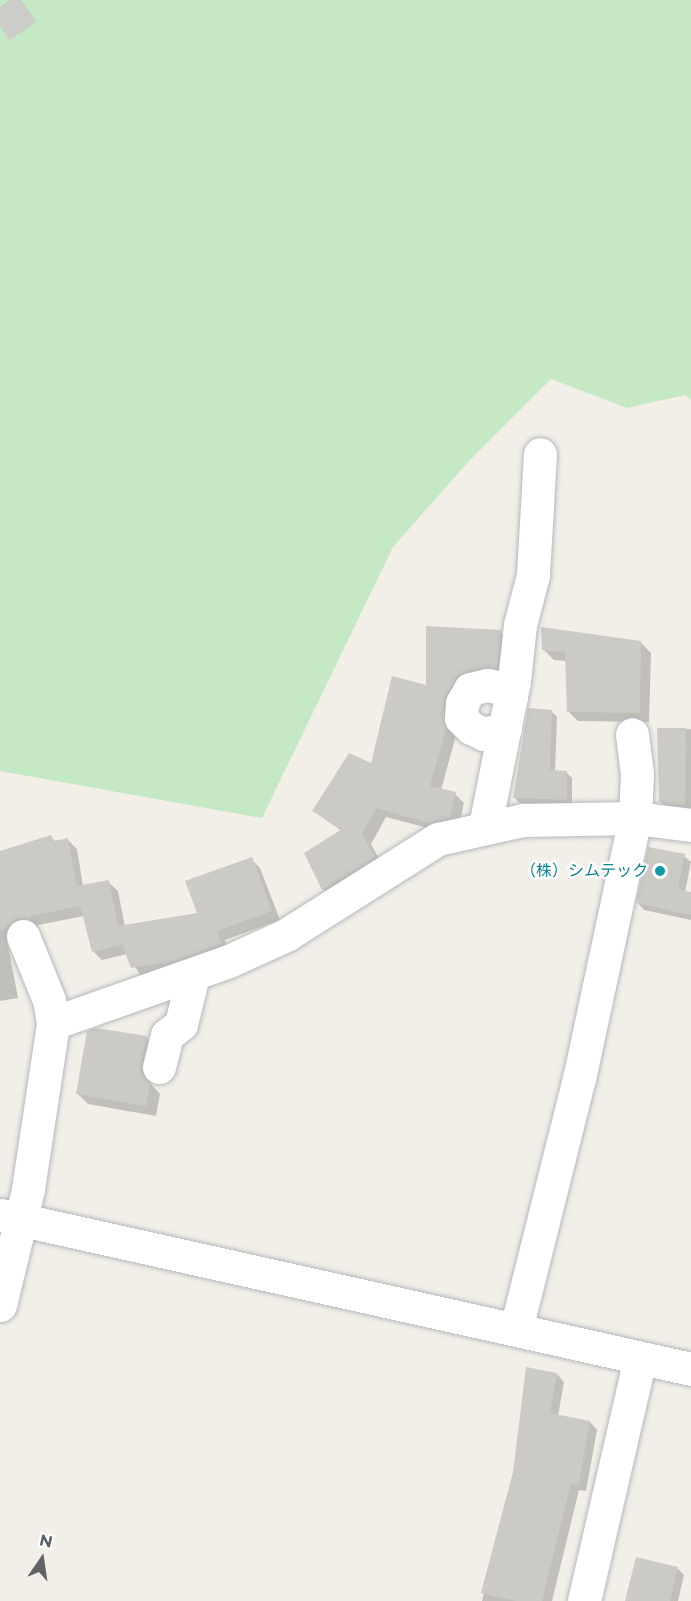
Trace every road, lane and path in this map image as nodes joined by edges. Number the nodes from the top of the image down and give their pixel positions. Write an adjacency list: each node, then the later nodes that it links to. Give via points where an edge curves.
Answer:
1 (540, 454): 5 (street, via 533,575 520,625 508,713)
2 (632, 734): 3 (street, via 638,774)
3 (635, 818): 4 (street); 5 (street, via 523,820); 12 (street, via 579,1078)
4 (691, 825)
5 (485, 826): 7 (street, via 438,839 286,935)
6 (23, 936): 8 (street, via 49,1000)
7 (193, 975): 8 (street); 9 (street, via 181,1024 167,1035)
8 (53, 1023): 10 (street)
9 (159, 1067)
10 (10, 1217): 11 (street); 12 (street)
11 (0, 1305)
12 (516, 1329): 13 (street)
13 (640, 1358): 14 (street); 15 (street)
14 (691, 1369)
15 (584, 1601)

